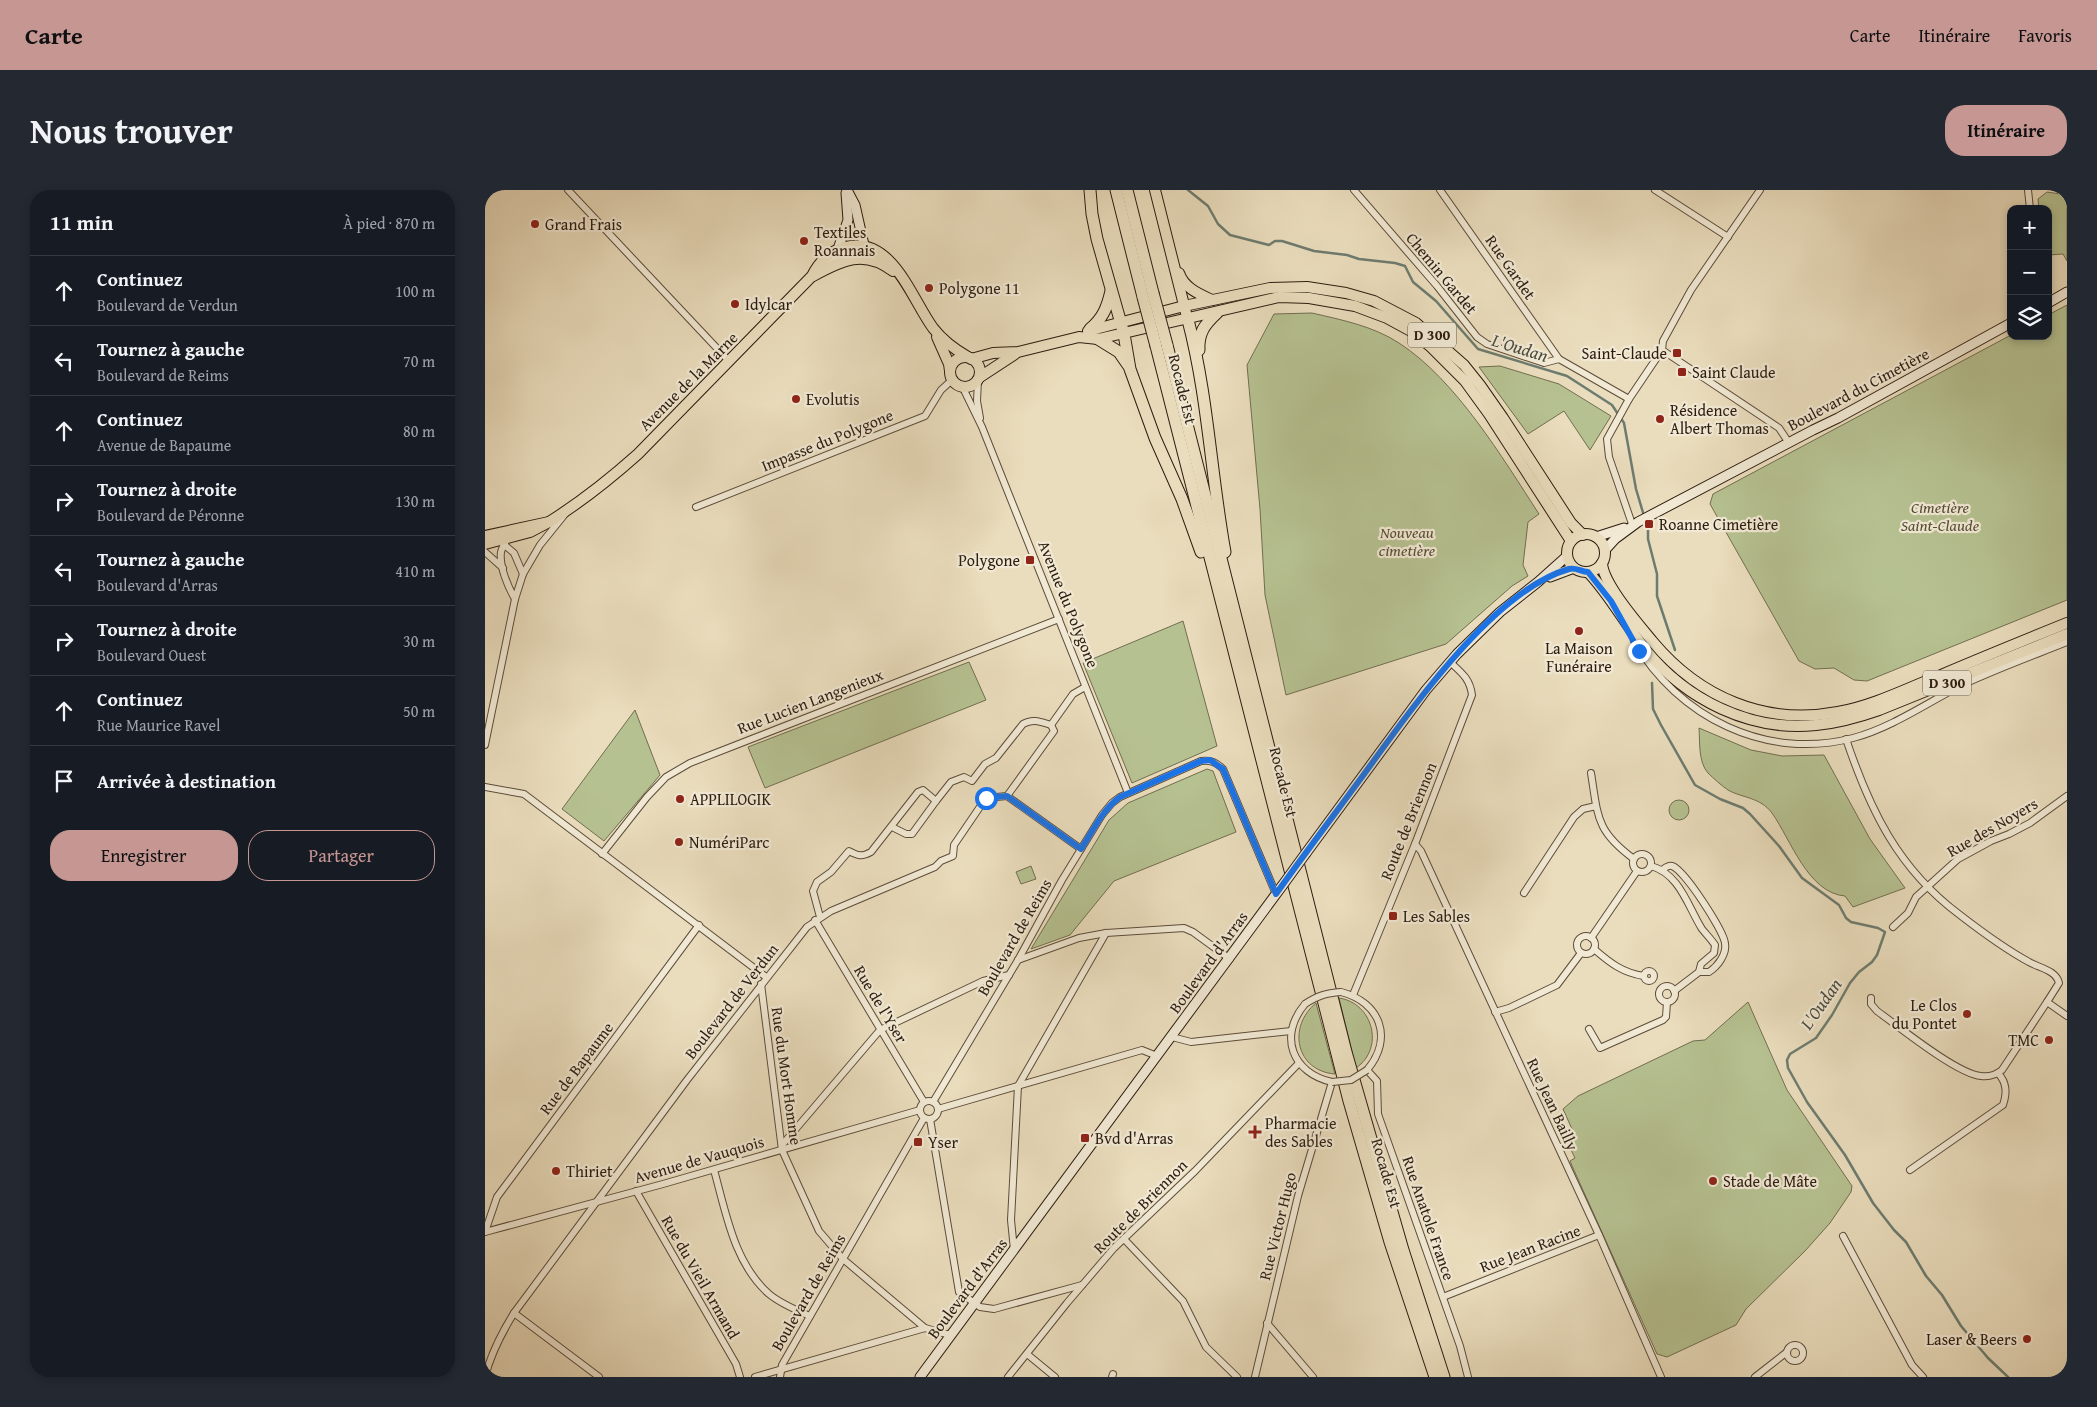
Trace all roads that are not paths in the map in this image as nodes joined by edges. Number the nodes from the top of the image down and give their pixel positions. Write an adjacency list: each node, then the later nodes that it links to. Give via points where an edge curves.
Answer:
1 (568, 190): 38 (street)
2 (847, 190): 15 (main road, via 855,205); 16 (main road, Avenue de la Marne, via 848,220)
3 (1090, 190): 19 (highway, via 1097,239)
4 (1116, 190): 21 (highway, Rocade Est)
5 (1127, 190): 21 (highway, Rocade Est)
6 (1155, 190): 13 (main road)
7 (1354, 190): 37 (street, Chemin Gardet, via 1477,337 1487,344 1544,363)
8 (1440, 190): 37 (street, Rue Gardet)
9 (1655, 190): 14 (street)
10 (1759, 190): 14 (street)
11 (2028, 190): 12 (street)
12 (2030, 205)
13 (1164, 225): 22 (main road, via 1181,278 1190,288); 24 (main road)
14 (1728, 237): 34 (street, via 1691,290 1663,341)
15 (864, 245): 16 (main road); 17 (main road, via 856,252 834,259); 18 (main road, via 888,259)
16 (837, 249): 17 (main road, Avenue de la Marne)
17 (812, 276): 18 (main road, via 850,259 870,258 884,264); 38 (main road, Avenue de la Marne)
18 (904, 282): 28 (main road)
19 (1111, 289): 29 (highway); 30 (highway, via 1103,316)
20 (2067, 292): 23 (main road)
21 (1148, 295): 33 (highway, Rocade Est, bridge)
22 (1212, 300): 24 (main road, D 300); 50 (main road, D 300, via 1255,290 1307,287 1359,296 1416,323 1450,350 1481,385 1571,524)
23 (2052, 301)
24 (1184, 306): 26 (main road); 29 (main road, D 300)
25 (1217, 312): 26 (main road, D 300); 39 (highway, via 1200,334); 54 (main road, D 300, via 1279,297 1309,298 1355,306 1411,331 1465,381)
26 (1188, 320): 29 (main road, D 300); 39 (highway)
27 (2007, 325): 46 (main road, Boulevard du Cimetière)
28 (932, 327): 36 (main road, via 951,347); 41 (main road)
29 (1122, 328): 30 (main road); 32 (main road); 40 (highway)
30 (1090, 329): 31 (main road)
31 (1079, 337): 32 (main road); 35 (main road)
32 (1097, 339): 40 (highway, via 1119,352)
33 (1161, 345): 62 (highway, Rocade Est); 66 (highway, Rocade Est)
34 (1662, 350): 44 (street); 46 (street, via 1779,428)
35 (1018, 352): 36 (main road); 42 (main road)
36 (969, 358): 41 (main road, via 955,361); 42 (main road, via 979,367)
37 (1559, 359): 44 (street)
38 (729, 361): 48 (main road, Avenue de la Marne, via 617,472)
39 (1199, 366): 66 (highway, via 1217,510 1231,584)
40 (1131, 369): 62 (highway, via 1202,556)
41 (951, 375): 43 (main road); 47 (street, Impasse du Polygone, via 925,416)
42 (979, 378): 43 (main road, via 970,387); 45 (street, Avenue du Polygone, via 977,401)
43 (963, 388): 45 (street, Avenue du Polygone)
44 (1629, 399): 49 (street, via 1607,439 1609,457)
45 (982, 427): 69 (street, Avenue du Polygone)
46 (1789, 442): 49 (main road, Boulevard du Cimetière)
47 (696, 507)
48 (569, 510): 53 (main road, Avenue de la Marne, via 530,532); 64 (street, via 540,545)
49 (1635, 523): 52 (main road, Boulevard du Cimetière); 56 (main road, Boulevard du Cimetière)
50 (1583, 535): 52 (main road); 54 (main road)
51 (485, 537): 53 (main road, Avenue de la Marne); 53 (street)
52 (1596, 537): 56 (main road)
53 (505, 539): 55 (main road, Avenue de la Marne); 61 (street, via 501,550); 64 (street)
54 (1571, 541): 58 (main road)
55 (485, 544)
56 (1605, 550): 59 (main road)
57 (485, 552): 61 (street)
58 (1567, 556): 60 (main road); 65 (main road, Boulevard d'Arras)
59 (1602, 564): 63 (main road); 68 (main road, D 300)
60 (1574, 568): 63 (main road); 65 (main road, Boulevard d'Arras)
61 (503, 569): 67 (street)
62 (1212, 570): 164 (highway, Rocade Est, via 1349,1101 1390,1242)
63 (1588, 572): 68 (main road, D 300)
64 (523, 574): 67 (street)
65 (1539, 582): 73 (main road, Boulevard d'Arras, via 1499,612)
66 (1229, 595): 165 (highway, Rocade Est, via 1346,1052 1403,1250)
67 (515, 599): 77 (street)
68 (1617, 601): 70 (main road, D 300, via 1670,662 1697,684 1738,705 1791,715 1818,716 1858,707); 71 (main road, D 300, via 1645,650 1688,690 1744,718 1780,725 1814,726 1853,719); 76 (street, via 1639,651 1654,672 1688,703 1713,720 1735,731 1767,740 1824,744)
69 (1059, 619): 74 (street, Avenue du Polygone); 88 (street, Rue Lucien Langenieux, via 690,763 667,777 654,790)
70 (2067, 623)
71 (2067, 634)
72 (2067, 642): 76 (street, via 1963,685 1875,730)
73 (1450, 662): 86 (street, Route de Briennon, via 1466,676 1472,695); 94 (main road, Boulevard d'Arras, bridge)
74 (1085, 687): 75 (street, via 1073,694); 80 (street, Avenue du Polygone)
75 (1051, 725): 81 (street, via 1054,731); 83 (street, via 1029,720 972,780 964,777 951,782)
76 (1846, 739): 93 (street, via 1878,821)
77 (485, 745)
78 (1591, 774): 84 (street)
79 (485, 787): 88 (street, via 524,794)
80 (1128, 793): 87 (street, Boulevard de Reims, via 1112,803); 94 (street, Boulevard de Reims, via 1210,760 1223,769)
81 (1007, 796): 87 (street); 96 (street, Boulevard de Verdun, via 986,798 954,845 953,856)
82 (2067, 796): 93 (street, Rue des Noyers, via 2030,823 1958,859)
83 (936, 801): 85 (street, via 912,834); 85 (street, via 923,790 918,792)
84 (1596, 806): 89 (street, via 1601,825 1610,839); 95 (street, via 1583,809 1574,816)
85 (892, 827): 96 (street, Rue de l'Yser, via 871,852 858,856 849,851 831,872 817,882 813,891)
86 (1415, 844): 111 (street, Route de Briennon); 115 (street, Rue Jean Bailly)
87 (1081, 849): 104 (street, Boulevard de Reims)
88 (602, 854): 97 (street)
89 (1634, 859): 90 (street, via 1645,855); 92 (street, via 1633,866)
90 (1651, 866): 91 (street); 92 (street, via 1647,871)
91 (1662, 870): 105 (street, via 1690,903 1702,929 1715,944 1714,953 1701,964); 105 (street, via 1668,866 1677,869 1721,931 1725,952 1709,972)
92 (1637, 871): 100 (street)
93 (1928, 887): 98 (street, Rue des Noyers); 114 (street, via 1959,915 2030,963 2055,974 2059,982)
94 (1276, 894): 103 (main road, Boulevard d'Arras)
95 (1524, 894)
96 (817, 919): 107 (street, Boulevard de Verdun); 118 (street, Rue de l'Yser)
97 (699, 925): 107 (street); 137 (street, Rue de Bapaume, via 497,1197)
98 (1893, 927)
99 (1106, 933): 103 (street, via 1184,928); 104 (street, via 1079,938); 126 (street)
100 (1591, 938): 101 (street); 102 (street, via 1579,940 1577,947)
101 (1594, 949): 102 (street, via 1588,954); 109 (street, via 1614,966 1644,976 1647,980 1653,979)
102 (1581, 953): 115 (street, via 1557,985)
103 (1230, 958): 120 (main road, Boulevard d'Arras)
104 (1018, 960): 106 (street, Boulevard de Reims)
105 (1699, 972): 110 (street)
106 (1009, 975): 118 (street, via 983,981); 128 (street, Boulevard de Reims)
107 (766, 977): 108 (street, Boulevard de Verdun)
108 (761, 984): 132 (street, Rue du Mort Homme); 136 (street, Boulevard de Verdun)
109 (1662, 988): 110 (street, via 1669,987); 113 (street, via 1660,998)
110 (1674, 991): 113 (street, via 1673,999)
111 (1353, 995): 119 (street, bridge, via 1341,992 1322,995 1305,1004); 123 (street, via 1375,1013 1381,1032 1379,1052)
112 (1871, 998): 124 (street, via 1871,1004 1877,1010 1920,1044 1956,1066 1982,1077)
113 (1667, 1002): 117 (street, via 1663,1020 1600,1048)
114 (2047, 1002): 116 (street); 124 (street)
115 (1495, 1012): 138 (street, Rue Jean Bailly)
116 (2067, 1016)
117 (1589, 1029)
118 (880, 1030): 127 (street, Rue de l'Yser); 132 (street)
119 (1291, 1031): 120 (street, via 1191,1042); 122 (street)
120 (1172, 1037): 121 (main road, Boulevard d'Arras)
121 (1157, 1056): 126 (street, via 1142,1050); 141 (main road, Boulevard d'Arras)
122 (1299, 1063): 125 (street, via 1313,1076); 140 (street, Route de Briennon)
123 (1367, 1070): 125 (street, bridge, via 1351,1080); 144 (street, Rue Anatole France, via 1377,1081 1378,1114)
124 (1998, 1074): 134 (street, via 2004,1079 2007,1090 2003,1105)
125 (1332, 1082): 148 (street, Rue Victor Hugo, via 1298,1196)
126 (1018, 1086): 129 (street); 141 (street, via 1011,1220)
127 (924, 1102): 128 (street); 130 (street)
128 (933, 1102): 129 (street)
129 (938, 1109): 131 (street, via 935,1117)
130 (920, 1110): 131 (street); 132 (street, Avenue de Vauquois)
131 (927, 1118): 142 (street, Boulevard de Reims); 145 (street, via 959,1292)
132 (782, 1148): 133 (street, Avenue de Vauquois); 142 (street, Rue du Mort Homme, via 819,1231)
133 (714, 1170): 135 (street, Avenue de Vauquois); 147 (street, via 734,1241 751,1274 770,1294)
134 (1910, 1170)
135 (636, 1191): 136 (street, Avenue de Vauquois); 156 (street, Rue du Vieil Armand, via 736,1364)
136 (595, 1203): 137 (street, Avenue de Vauquois); 146 (street, Boulevard de Verdun)
137 (485, 1232)
138 (1599, 1235): 144 (street, Rue Jean Racine); 167 (street, Rue Jean Bailly)
139 (1843, 1236): 169 (street, via 1912,1365)
140 (1124, 1239): 143 (street, Route de Briennon); 161 (street, via 1183,1301 1206,1347)
141 (1014, 1250): 145 (main road, Boulevard d'Arras)
142 (843, 1259): 147 (street, Boulevard de Reims); 149 (street, Rue du Mort Homme)
143 (1083, 1285): 145 (street, via 994,1309); 152 (street, Route de Briennon)
144 (1443, 1297): 166 (street, Rue Anatole France)
145 (974, 1303): 150 (main road, Boulevard d'Arras)
146 (514, 1313): 154 (street, Boulevard de Verdun, via 500,1335); 155 (street)
147 (809, 1316): 153 (street, Boulevard de Reims, via 782,1365)
148 (1267, 1323): 162 (street, Rue Victor Hugo); 163 (street)
149 (925, 1328): 150 (street); 153 (street)
150 (950, 1335): 158 (main road, Boulevard d'Arras)
151 (1787, 1352): 168 (street)
152 (1027, 1354): 159 (street, Route de Briennon); 160 (street)
153 (781, 1373): 157 (street)
154 (485, 1377)
155 (599, 1377)
156 (740, 1377)
157 (755, 1377)
158 (919, 1377)
159 (1008, 1377)
160 (1055, 1377)
161 (1237, 1377)
162 (1255, 1377)
163 (1313, 1377)
164 (1435, 1377)
165 (1445, 1377)
166 (1468, 1377)
167 (1661, 1377)
168 (1755, 1377)
169 (1923, 1377)

